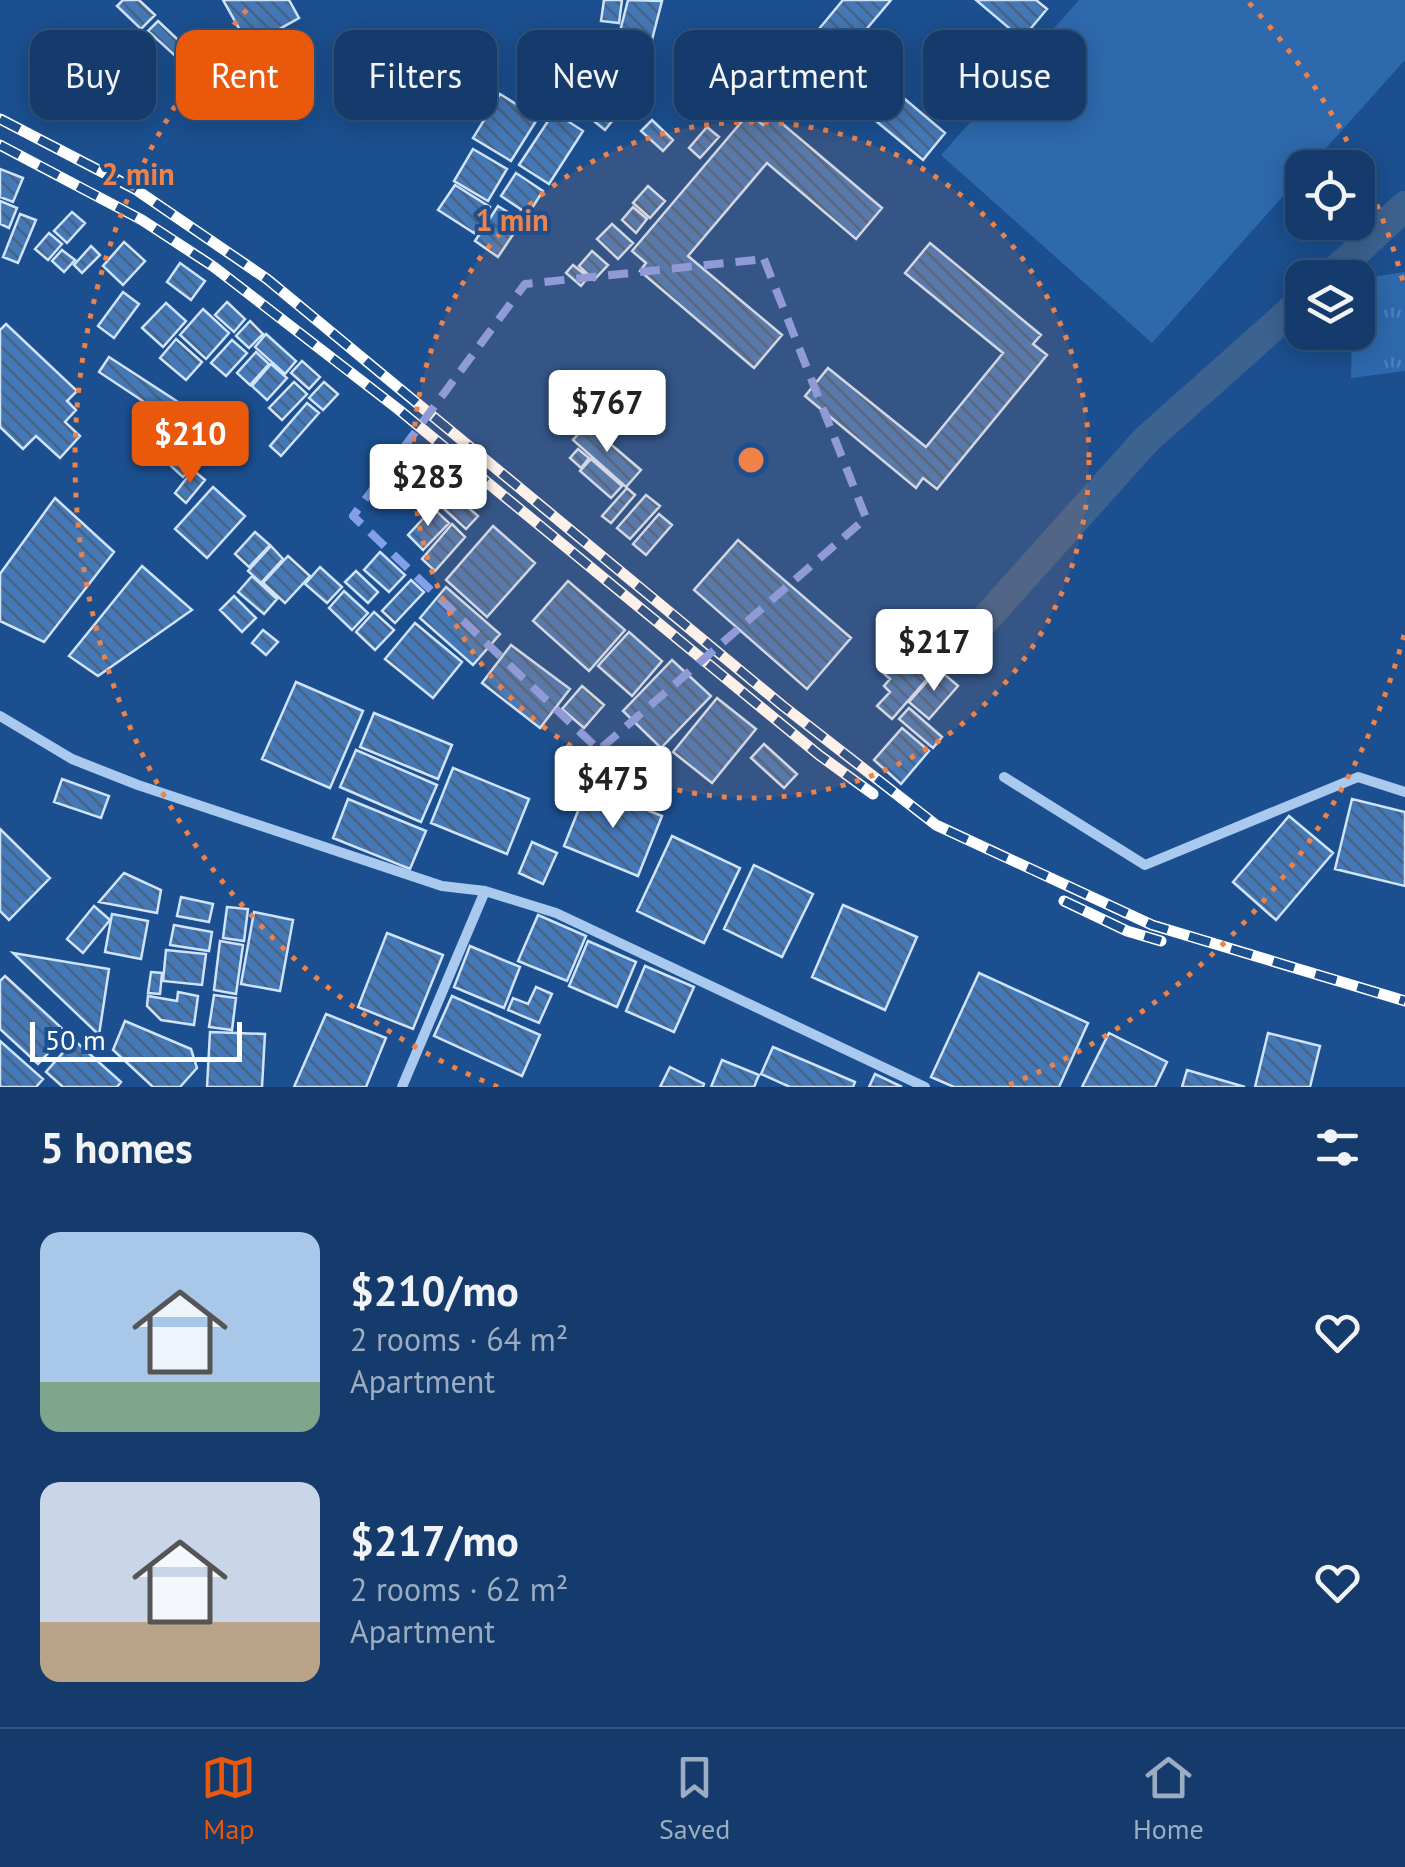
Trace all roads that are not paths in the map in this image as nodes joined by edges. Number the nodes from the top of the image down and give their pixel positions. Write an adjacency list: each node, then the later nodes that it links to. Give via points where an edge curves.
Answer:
1 (0, 716): 4 (street, via 72,759 138,784 442,886)
2 (1004, 777): 3 (street, via 1145,865 1358,777)
3 (1405, 792)
4 (484, 891): 5 (street); 6 (street, via 556,914)
5 (402, 1087)
6 (925, 1087)

